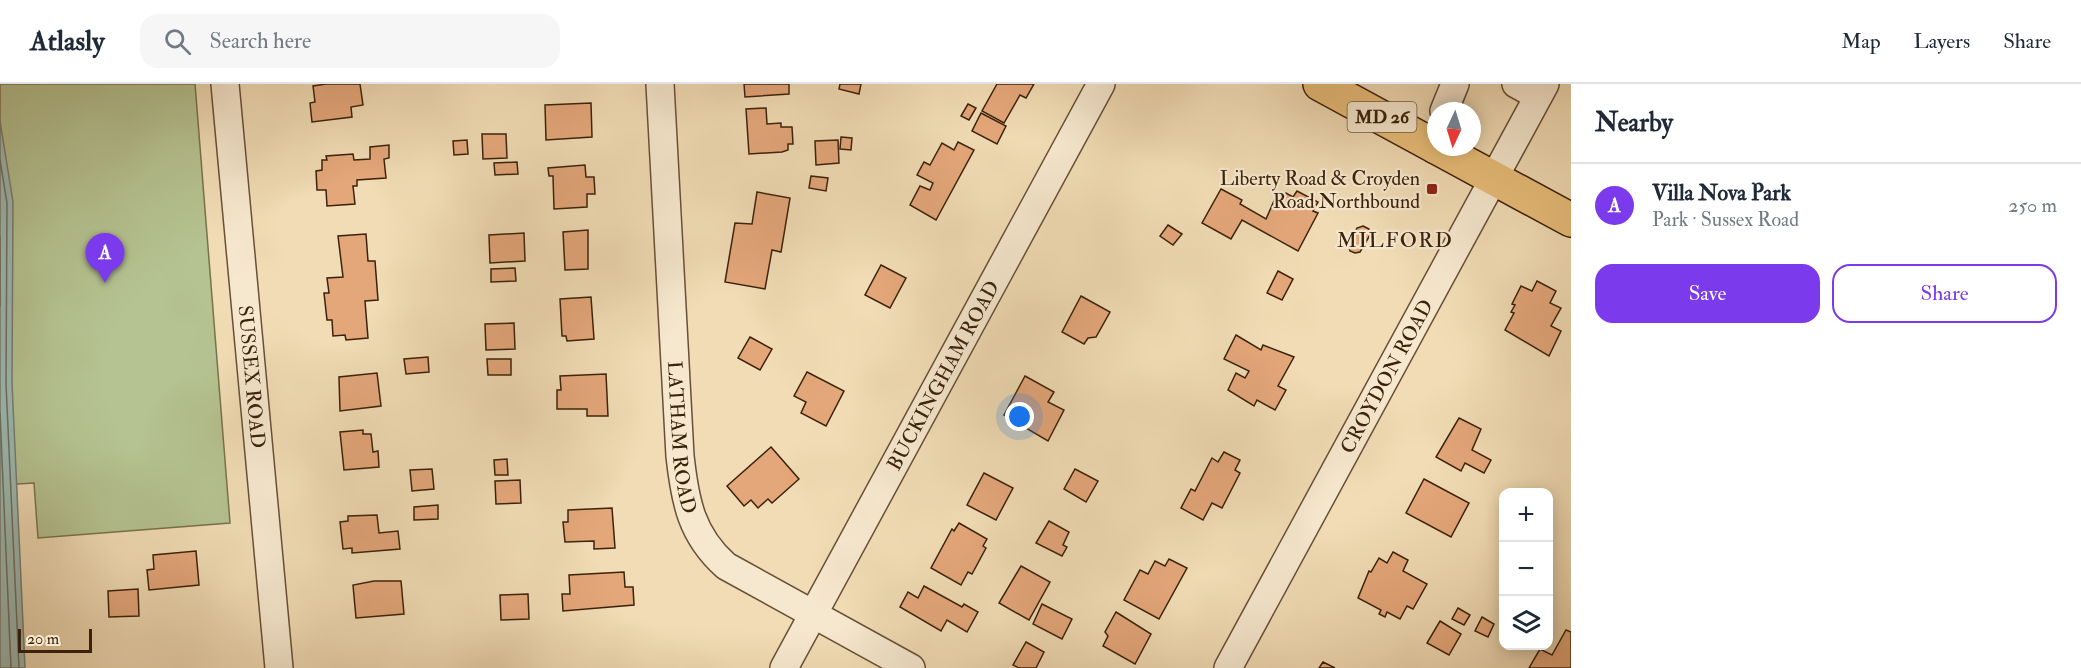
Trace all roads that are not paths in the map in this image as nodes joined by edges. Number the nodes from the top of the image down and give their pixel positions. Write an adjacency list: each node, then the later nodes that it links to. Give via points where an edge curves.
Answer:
1 (225, 84): 13 (street, SUSSEX ROAD)
2 (660, 84): 12 (street, LATHAM ROAD, via 680,456 688,504 703,543 721,561)
3 (1101, 84): 12 (street, BUCKINGHAM ROAD)
4 (1455, 84): 7 (street)
5 (1533, 88): 10 (street, CROYDON ROAD)
6 (1339, 89): 8 (main road, MD 26)
7 (1448, 102)
8 (1427, 138)
9 (1458, 156): 10 (main road, MD 26)
10 (1492, 177): 11 (main road, MD 26); 16 (street, CROYDON ROAD)
11 (1571, 220)
12 (813, 615): 14 (street, BUCKINGHAM ROAD); 15 (street, LATHAM ROAD)
13 (279, 668)
14 (784, 668)
15 (911, 668)
16 (1228, 668)

